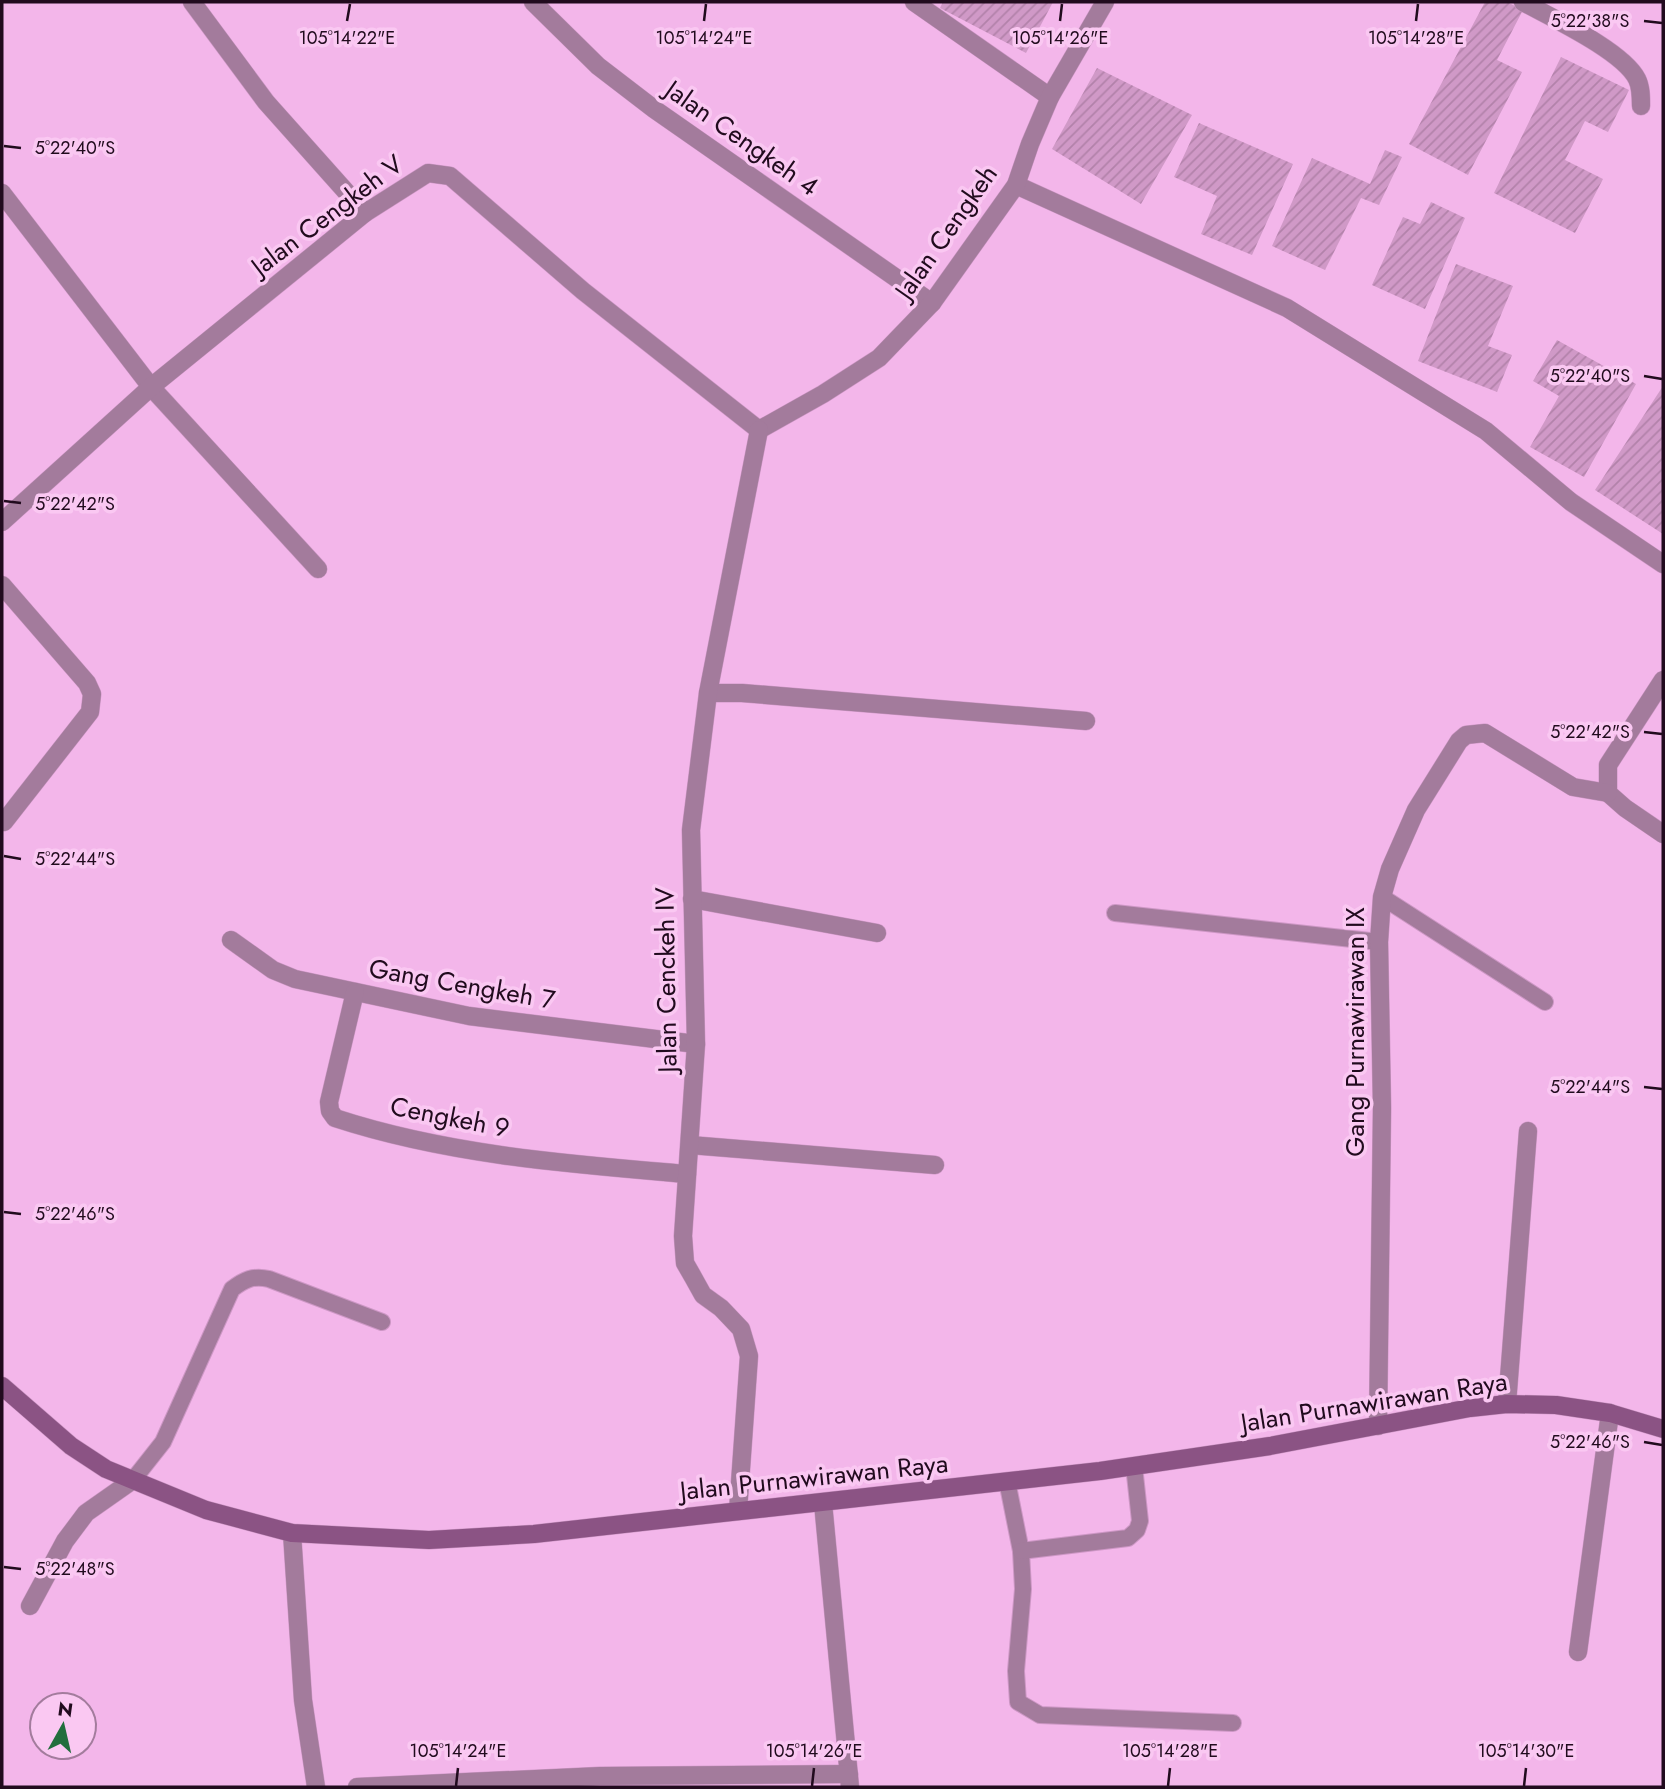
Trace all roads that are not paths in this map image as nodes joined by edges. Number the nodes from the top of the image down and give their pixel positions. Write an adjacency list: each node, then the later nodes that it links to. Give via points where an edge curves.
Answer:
1 (192, 2): 10 (street, via 266,102)
2 (533, 2): 11 (street, Jalan Cengkeh 4, via 598,66 654,109)
3 (914, 2): 6 (street)
4 (1105, 2): 6 (street, Jalan Cengkeh)
5 (1523, 2): 7 (street, via 1628,66 1637,79)
6 (1051, 97): 8 (street, Jalan Cengkeh)
7 (1641, 106)
8 (1016, 185): 11 (street, Jalan Cengkeh); 15 (street, via 1287,308 1486,431 1571,502)
9 (2, 193): 12 (street)
10 (365, 213): 12 (street, Jalan Cengkeh V); 13 (street, Jalan Cengkeh V, via 428,173 450,176 583,291)
11 (932, 303): 13 (street, Jalan Cengkeh, via 879,358)
12 (151, 387): 14 (street, Jalan Cengkeh V); 16 (street)
13 (759, 430): 19 (street, Jalan Cenckeh IV)
14 (2, 522)
15 (1663, 564)
16 (318, 569)
17 (2, 585): 22 (street, via 92,694 90,712)
18 (1663, 680): 21 (street, via 1608,765)
19 (708, 692): 20 (street); 25 (street, Jalan Cenckeh IV, via 691,830)
20 (1086, 721)
21 (1608, 793): 23 (street); 24 (street, Gang Purnawirawan IX, via 1573,787 1493,736 1466,735 1416,810)
22 (4, 822)
23 (1663, 834)
24 (1381, 897): 29 (street, Gang Purnawirawan IX); 31 (lane)
25 (692, 899): 27 (street); 32 (street, Jalan Cenckeh IV)
26 (1115, 913): 29 (lane)
27 (877, 933)
28 (231, 940): 30 (street, Gang Cengkeh 7, via 273,970)
29 (1379, 942): 41 (street, Gang Purnawirawan IX)
30 (355, 992): 32 (street, Gang Cengkeh 7, via 469,1016); 36 (street, Cengkeh 9, via 328,1102 335,1118 490,1153)
31 (1545, 1002)
32 (696, 1044): 34 (street, Jalan Cenckeh IV)
33 (1528, 1131): 39 (street)
34 (690, 1145): 35 (street); 36 (street, Jalan Cenckeh IV)
35 (935, 1165)
36 (687, 1174): 47 (street, Jalan Cenckeh IV, via 685,1263 703,1295 741,1329 749,1356)
37 (382, 1322): 44 (lane, via 269,1279 242,1281 232,1289 163,1442)
38 (2, 1386): 44 (street, Jalan Purnawirawan Raya, via 71,1446 106,1469)
39 (1507, 1404): 40 (street, Jalan Purnawirawan Raya); 41 (street, Jalan Purnawirawan Raya)
40 (1609, 1413): 42 (street, Jalan Purnawirawan Raya); 51 (street)
41 (1378, 1426): 43 (street, Jalan Purnawirawan Raya)
42 (1663, 1429)
43 (1134, 1466): 45 (street, Jalan Purnawirawan Raya); 49 (lane, via 1140,1521 1128,1538)
44 (133, 1479): 48 (street, Jalan Purnawirawan Raya, via 206,1510); 50 (street, via 86,1513 65,1541)
45 (1007, 1482): 46 (street, Jalan Purnawirawan Raya); 49 (lane)
46 (823, 1503): 47 (street, Jalan Purnawirawan Raya); 53 (street)
47 (738, 1511): 48 (street, Jalan Purnawirawan Raya, via 534,1534 429,1540)
48 (292, 1533): 54 (street, via 303,1700)
49 (1020, 1550): 52 (lane, via 1023,1589 1018,1702 1040,1715)
50 (30, 1606)
51 (1578, 1652)
52 (1233, 1723)
53 (850, 1781): 55 (street, via 600,1776)
54 (316, 1787)
55 (357, 1787)

